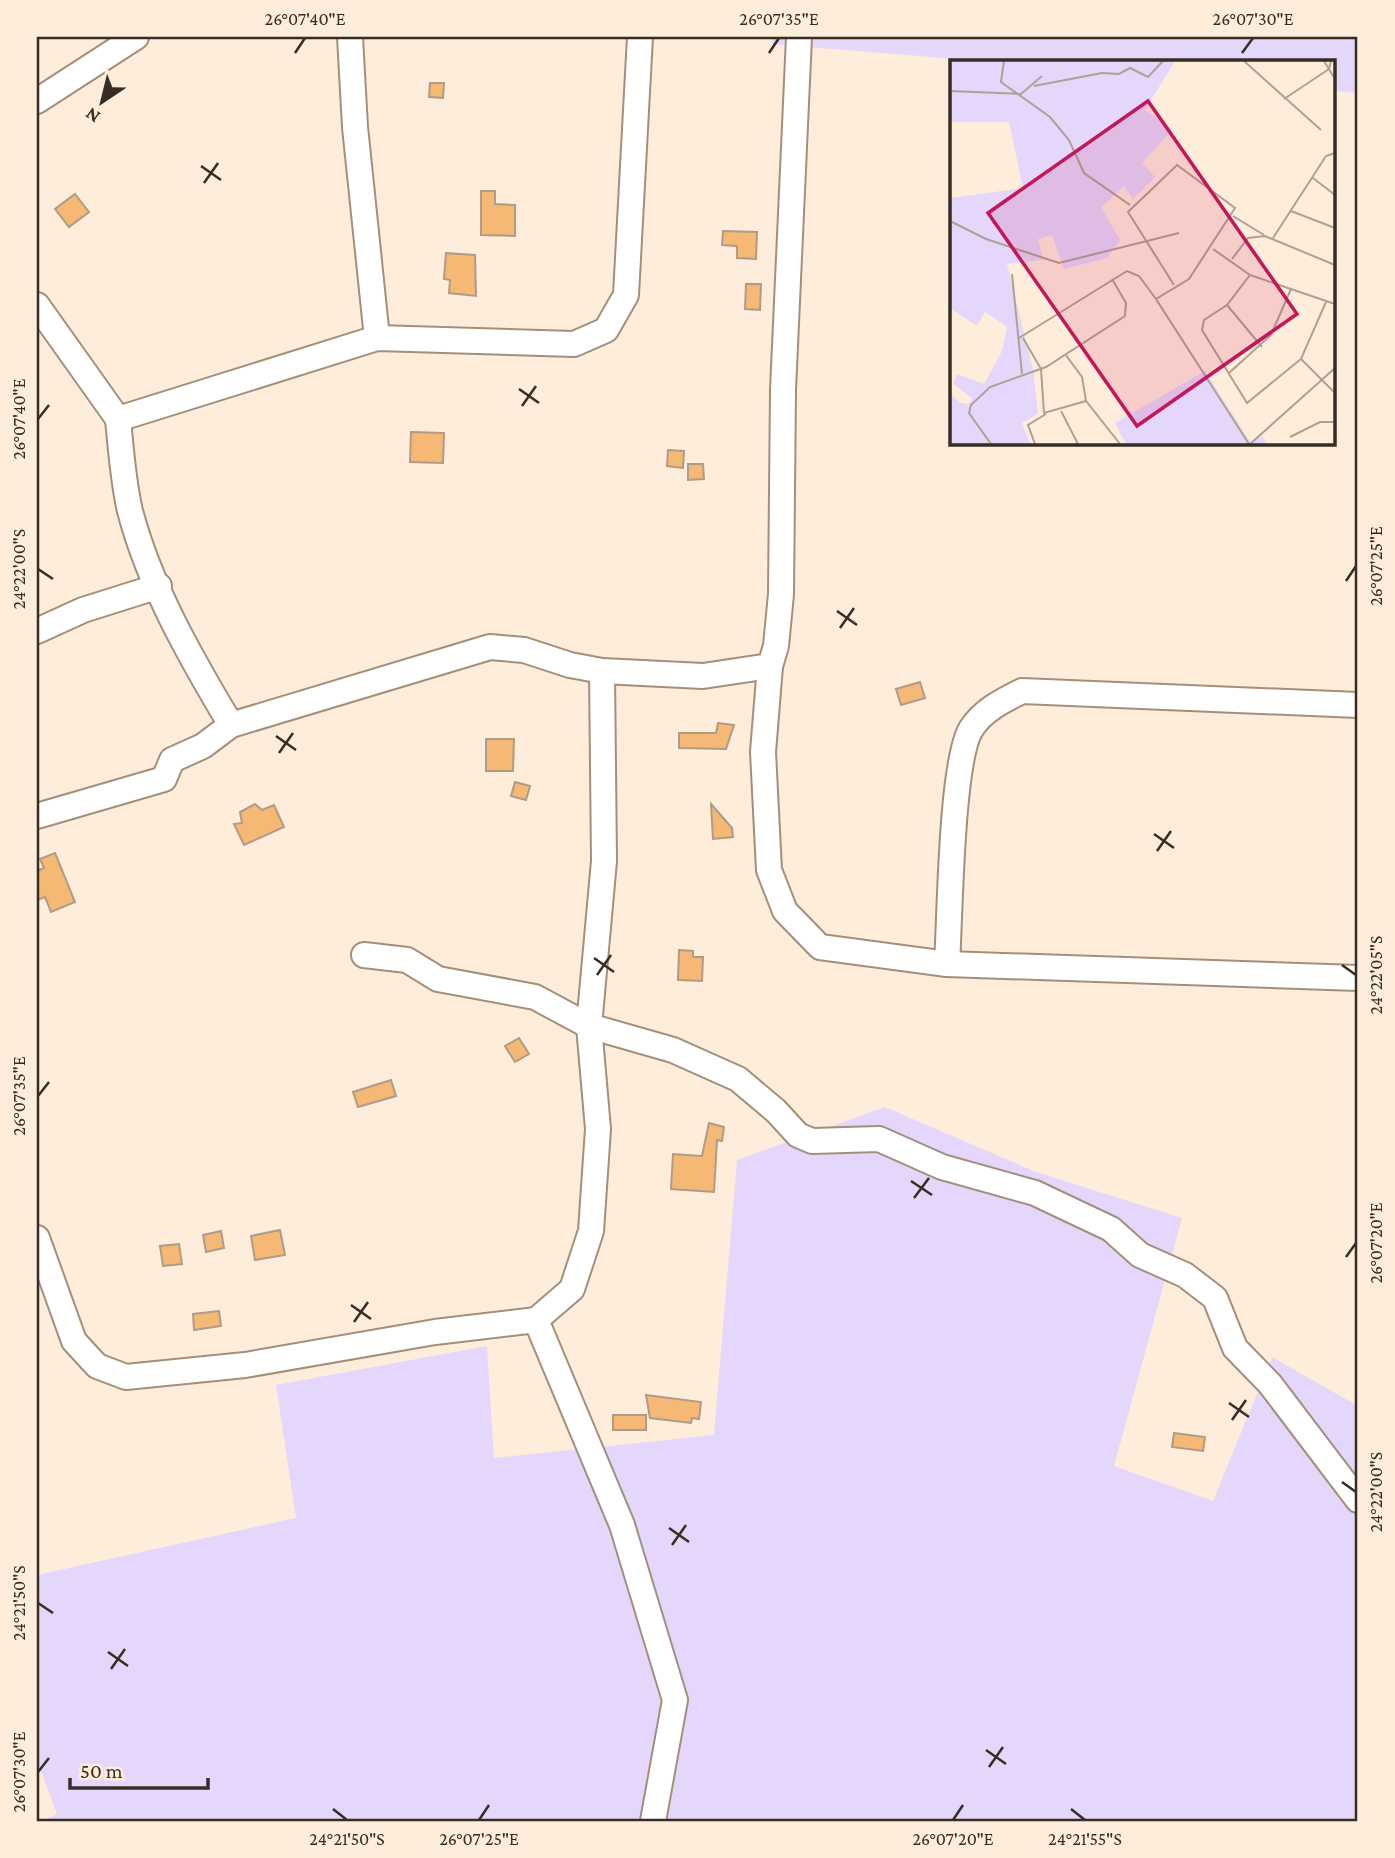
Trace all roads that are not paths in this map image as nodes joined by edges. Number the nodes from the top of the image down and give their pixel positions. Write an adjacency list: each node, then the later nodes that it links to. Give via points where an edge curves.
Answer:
1 (136, 37): 5 (street)
2 (350, 37): 7 (street)
3 (640, 37): 7 (street, via 626,295 606,330 574,344)
4 (799, 37): 11 (street, via 783,390 781,594)
5 (37, 101)
6 (37, 305): 8 (street)
7 (377, 338): 8 (street)
8 (118, 419): 9 (street, via 130,508)
9 (159, 586): 10 (street, via 83,610); 14 (street, via 185,647)
10 (37, 631)
11 (770, 666): 12 (street, via 703,676); 17 (street, via 764,716 764,801 769,870 785,911 820,947)
12 (602, 671): 14 (street, via 524,650 490,647); 19 (street, via 604,861)
13 (1358, 705): 17 (street, via 1023,691 996,704 971,729 960,766)
14 (232, 725): 15 (street, via 203,746 172,760 163,779)
15 (37, 816)
16 (364, 955): 19 (street, via 407,960 438,979 536,997)
17 (947, 964): 18 (street)
18 (1358, 978)
19 (589, 1026): 21 (street, via 598,1129 591,1231 572,1289); 22 (street, via 673,1050 738,1079 798,1135 813,1141 879,1139 942,1167 1035,1193 1111,1229 1140,1255 1185,1275 1215,1298 1235,1348 1270,1384)
20 (37, 1238): 21 (street, via 74,1341 97,1366 126,1377 245,1365 435,1332)
21 (536, 1320): 23 (street, via 622,1525 675,1700)
22 (1358, 1500)
23 (653, 1821)

